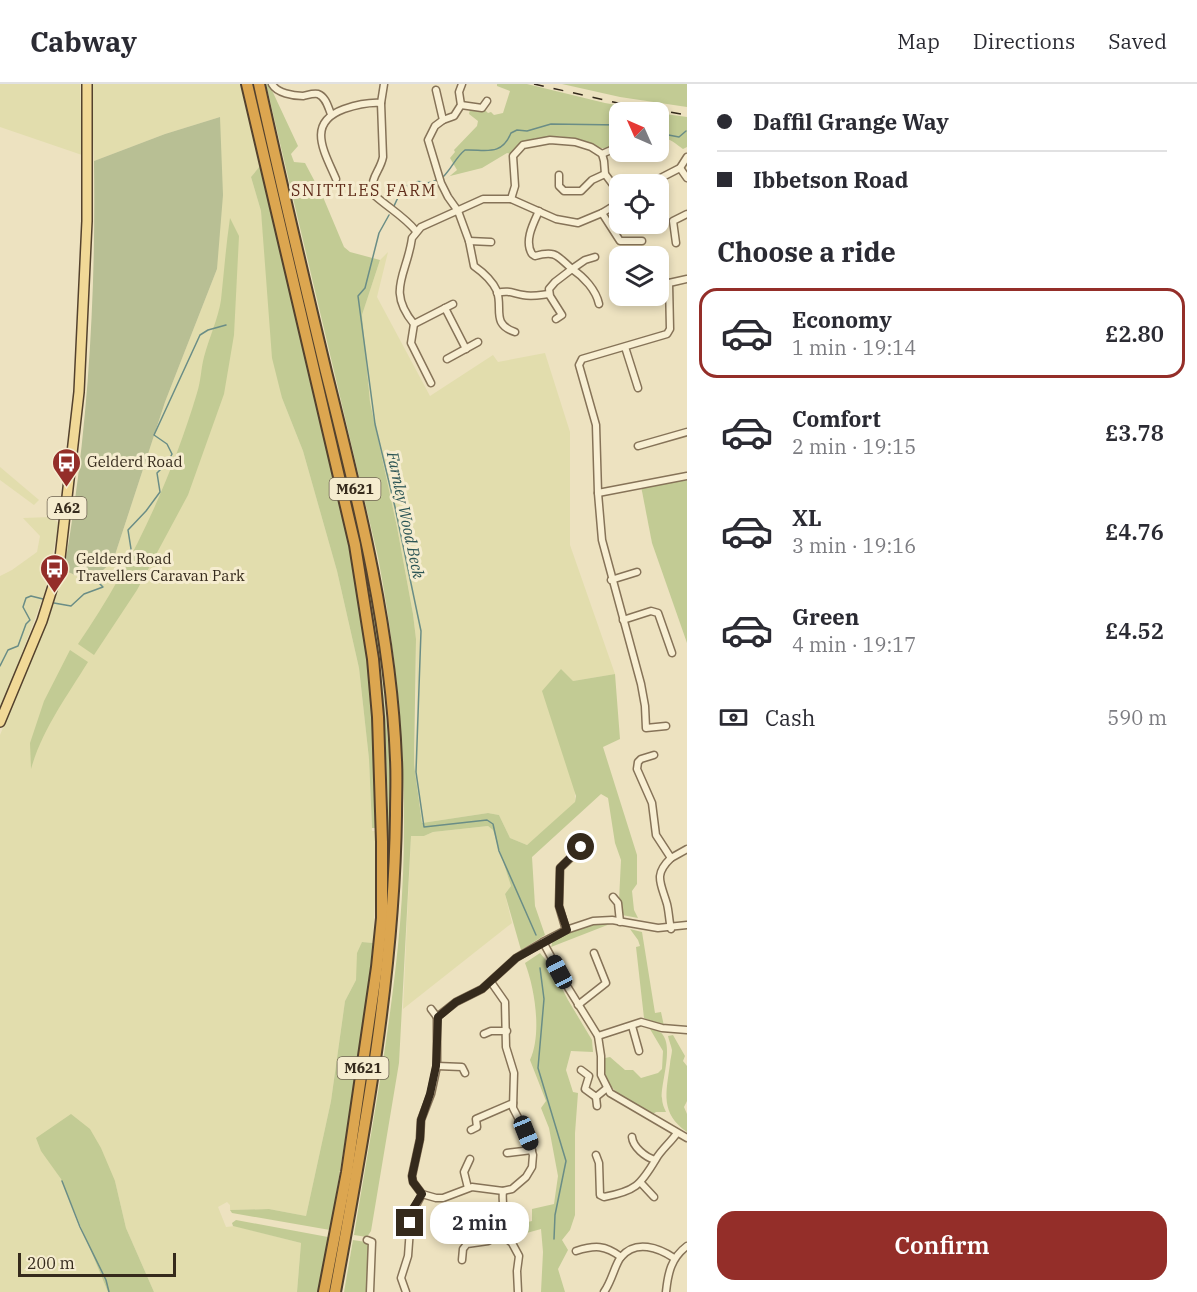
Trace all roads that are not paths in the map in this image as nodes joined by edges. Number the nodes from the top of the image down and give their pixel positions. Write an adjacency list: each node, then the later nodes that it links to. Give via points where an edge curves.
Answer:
1 (87, 84): 64 (main road, A62, via 87,221 79,392 59,567 42,621)
2 (247, 84): 14 (highway, M621)
3 (259, 84): 14 (highway, M621)
4 (272, 84): 11 (street, via 280,91 298,96 320,95)
5 (384, 84): 9 (street)
6 (462, 84): 10 (street)
7 (435, 90): 12 (street)
8 (487, 101): 10 (street, via 482,108)
9 (381, 103): 11 (street); 31 (street, via 382,157 373,176 373,194)
10 (462, 105): 12 (street, via 454,116)
11 (331, 114): 23 (street, via 322,124 321,138)
12 (443, 120): 27 (street, via 428,140 440,180)
13 (609, 151): 15 (street)
14 (269, 152): 17 (highway, M621)
15 (602, 154): 19 (street); 25 (street, via 576,142 550,140 523,145 513,156 515,186)
16 (687, 157): 18 (street)
17 (272, 166): 117 (highway, M621, via 363,591 378,717 382,918 372,1015); 118 (highway, M621, via 363,518 378,599 397,763 392,926 381,1023)
18 (680, 168): 20 (street); 22 (street)
19 (605, 174): 21 (street, via 581,191 564,191 559,186); 24 (street)
20 (668, 174)
21 (559, 175)
22 (687, 178)
23 (336, 179)
24 (609, 179)
25 (511, 199): 27 (street, via 483,199); 28 (street)
26 (609, 209): 29 (street)
27 (458, 211): 31 (street); 32 (street)
28 (539, 211): 29 (street, via 578,223); 37 (street, via 529,236 529,251 535,256 545,252 556,254)
29 (602, 213): 33 (street, via 620,241)
30 (687, 214): 35 (street, via 673,221)
31 (416, 231): 46 (street, via 398,291)
32 (470, 241): 34 (street); 40 (street, via 474,266 489,277)
33 (642, 241)
34 (491, 242)
35 (676, 243)
36 (596, 257): 37 (street)
37 (572, 269): 41 (street, via 551,286); 43 (street, via 595,292)
38 (687, 279): 39 (street)
39 (669, 283): 49 (street, via 667,334)
40 (497, 293): 41 (street); 47 (street, via 500,321)
41 (549, 294): 45 (street, via 562,315)
42 (453, 304): 44 (street)
43 (599, 304)
44 (445, 308): 46 (street); 50 (street)
45 (556, 319)
46 (414, 324): 52 (street, via 411,343)
47 (515, 332)
48 (478, 342): 50 (street)
49 (626, 347): 53 (street); 57 (street, via 579,362 596,425)
50 (466, 349): 51 (street)
51 (447, 359)
52 (431, 383)
53 (638, 388)
54 (687, 432): 55 (street)
55 (638, 446)
56 (687, 476): 57 (street)
57 (598, 493): 59 (street)
58 (637, 572): 59 (street)
59 (611, 580): 60 (street)
60 (622, 620): 61 (street, via 651,611 658,613); 63 (street)
61 (672, 653)
62 (654, 705): 63 (street)
63 (645, 706): 65 (street, via 646,728)
64 (0, 722)
65 (666, 726)
66 (654, 755): 69 (street, via 640,759 636,765 652,803 656,835)
67 (587, 842): 74 (street, via 560,868 559,906)
68 (687, 849): 69 (street)
69 (671, 858): 73 (street, via 659,878)
70 (613, 897): 71 (street, via 618,903)
71 (620, 922): 73 (street); 74 (street, via 593,921)
72 (687, 925): 73 (street)
73 (670, 929)
74 (567, 930): 75 (street)
75 (543, 942): 78 (street, via 516,958); 80 (street)
76 (594, 952): 79 (street)
77 (613, 978): 79 (street)
78 (491, 982): 82 (street); 85 (street, via 505,1002)
79 (606, 983): 80 (street)
80 (578, 1005): 87 (street)
81 (431, 1009): 82 (street)
82 (438, 1017): 89 (street)
83 (632, 1026): 84 (street, via 641,1022); 87 (street); 88 (street)
84 (687, 1030)
85 (507, 1031): 86 (street); 94 (street, via 506,1047 514,1074)
86 (484, 1034)
87 (598, 1036): 92 (street, via 601,1075)
88 (639, 1051)
89 (436, 1066): 91 (street, via 458,1066); 108 (street, via 421,1120 412,1176)
90 (581, 1070): 93 (street, via 589,1076 585,1089)
91 (465, 1072)
92 (607, 1088): 93 (street); 97 (street, via 615,1097)
93 (596, 1097): 95 (street)
94 (513, 1103): 96 (street, via 476,1119 477,1127); 100 (street)
95 (597, 1106)
96 (471, 1130)
97 (677, 1133): 98 (street); 104 (street)
98 (687, 1138)
99 (631, 1141): 104 (street)
100 (532, 1150): 101 (street); 107 (street, via 532,1167 526,1177)
101 (507, 1153)
102 (596, 1155): 105 (street, via 602,1197)
103 (470, 1159): 106 (street, via 464,1172)
104 (655, 1160): 105 (street)
105 (641, 1183): 109 (street)
106 (468, 1188): 107 (street); 108 (street, via 443,1198)
107 (503, 1191): 110 (street, via 505,1221)
108 (422, 1194): 120 (street, via 411,1215 408,1256 401,1278)
109 (654, 1197)
110 (501, 1234): 116 (street, via 488,1241 463,1245); 121 (street, via 517,1249)
111 (367, 1240): 119 (street, via 372,1242 373,1254)
112 (687, 1246): 115 (street)
113 (576, 1251): 114 (street, via 600,1246)
114 (621, 1257): 115 (street, via 647,1246); 122 (street)
115 (674, 1258): 123 (street)
116 (462, 1260)
117 (324, 1292)
118 (335, 1292)
119 (370, 1292)
120 (405, 1292)
121 (518, 1292)
122 (604, 1292)
123 (666, 1292)

